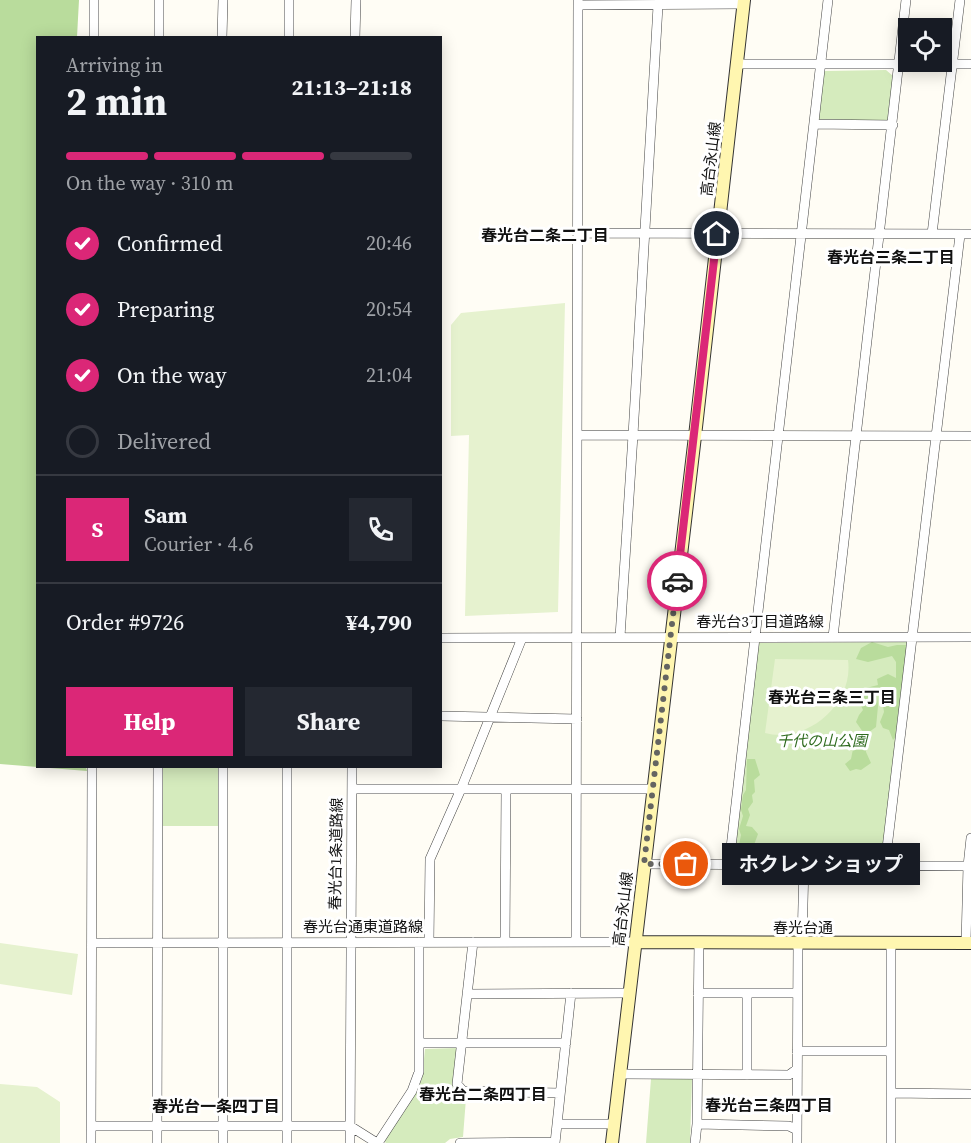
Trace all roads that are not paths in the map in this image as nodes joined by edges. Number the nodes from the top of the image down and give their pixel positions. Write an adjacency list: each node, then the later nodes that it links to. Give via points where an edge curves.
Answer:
1 (94, 0): 13 (street)
2 (159, 0): 14 (street)
3 (223, 0): 15 (street)
4 (289, 0): 16 (street)
5 (356, 0): 17 (street)
6 (828, 0): 19 (street)
7 (906, 0): 12 (street)
8 (960, 0): 21 (street)
9 (578, 2): 11 (street); 27 (street)
10 (743, 2): 11 (street); 18 (street, 高台永山線)
11 (658, 6): 28 (street)
12 (904, 18)
13 (94, 36)
14 (159, 36)
15 (222, 36)
16 (289, 36)
17 (356, 36)
18 (737, 64): 19 (street); 29 (street, 高台永山線)
19 (820, 64): 20 (street); 25 (street)
20 (898, 64)
21 (952, 64): 22 (street)
22 (971, 64)
23 (898, 72): 26 (street)
24 (951, 72): 32 (street)
25 (814, 124): 26 (street); 30 (street)
26 (893, 125): 31 (street)
27 (577, 233): 28 (street); 35 (street)
28 (645, 234): 29 (street); 36 (street)
29 (717, 234): 30 (street); 39 (street, 高台永山線)
30 (801, 234): 31 (street); 37 (street)
31 (880, 234): 32 (street); 40 (street)
32 (932, 234): 34 (street)
33 (971, 234): 34 (street)
34 (960, 235): 38 (street)
35 (577, 435): 36 (street); 43 (street)
36 (633, 435): 39 (street); 44 (street)
37 (778, 435): 39 (street); 40 (street); 46 (street)
38 (935, 435): 40 (street); 41 (street); 42 (street)
39 (695, 436): 45 (street, 高台永山線)
40 (856, 436): 47 (street)
41 (971, 436)
42 (912, 636): 47 (street, 春光台3丁目道路線); 48 (street, 春光台3丁目道路線); 68 (street)
43 (576, 637): 44 (street, 春光台3丁目道路線); 50 (street, 春光台3丁目道路線); 53 (street)
44 (620, 637): 45 (street, 春光台3丁目道路線)
45 (670, 637): 46 (street, 春光台3丁目道路線); 63 (street, 高台永山線)
46 (754, 637): 47 (street, 春光台3丁目道路線); 67 (street)
47 (833, 637)
48 (971, 637)
49 (442, 638): 50 (street, 春光台3丁目道路線)
50 (522, 638): 52 (street)
51 (442, 716): 52 (street)
52 (491, 717): 53 (street); 60 (street)
53 (577, 719): 62 (street)
54 (92, 768): 81 (street)
55 (158, 768): 71 (street)
56 (223, 768): 72 (street)
57 (287, 768): 73 (street)
58 (352, 768): 59 (street, 春光台1条道路線)
59 (352, 789): 60 (street); 70 (street, 春光台1条道路線)
60 (461, 789): 61 (street); 75 (street, via 430,859)
61 (506, 789): 62 (street); 77 (street)
62 (577, 789): 63 (street); 78 (street)
63 (652, 789): 65 (street, 高台永山線)
64 (971, 838): 69 (street)
65 (644, 864): 67 (street); 79 (street, 高台永山線)
66 (804, 864): 67 (street); 68 (street); 82 (street)
67 (729, 865)
68 (885, 865): 69 (street)
69 (969, 866): 84 (street)
70 (350, 941): 73 (street, 春光台通東道路線); 74 (street, 春光台通東道路線); 110 (street, 春光台1条道路線)
71 (158, 942): 72 (street, 春光台通東道路線); 81 (street, 春光台通東道路線); 107 (street)
72 (224, 942): 73 (street, 春光台通東道路線); 108 (street)
73 (286, 942): 109 (street)
74 (419, 942): 75 (street, 春光台通東道路線); 91 (street)
75 (429, 942): 76 (street, 春光台通東道路線)
76 (473, 942): 77 (street, 春光台通東道路線); 85 (street)
77 (505, 942): 78 (street, 春光台通東道路線)
78 (576, 942): 79 (street, 春光台通東道路線)
79 (635, 942): 80 (street, 春光台通); 87 (street, 高台永山線)
80 (699, 942): 82 (street, 春光台通); 88 (street)
81 (92, 943): 106 (street)
82 (800, 943): 83 (street, 春光台通); 90 (street)
83 (891, 943): 84 (street, 春光台通); 95 (street)
84 (968, 943)
85 (467, 993): 86 (street); 92 (street)
86 (571, 993): 87 (street); 93 (street)
87 (628, 993): 97 (street, 高台永山線)
88 (698, 993): 89 (street); 98 (street)
89 (747, 993): 90 (street); 99 (street)
90 (797, 993): 94 (street)
91 (419, 1043): 92 (street); 117 (street, via 419,1072 412,1090)
92 (462, 1043): 93 (street); 100 (street, via 458,1084 463,1091)
93 (566, 1043): 100 (street)
94 (797, 1051): 95 (street); 96 (street)
95 (891, 1051): 101 (street)
96 (797, 1069): 99 (street, via 789,1075); 111 (street)
97 (619, 1074): 98 (street); 104 (street, 高台永山線)
98 (698, 1074): 99 (street); 105 (street)
99 (747, 1075)
100 (560, 1093): 103 (street)
101 (891, 1093): 102 (street); 123 (street)
102 (971, 1094)
103 (557, 1124): 104 (street); 119 (street)
104 (614, 1124): 120 (street, 高台永山線)
105 (697, 1124): 111 (street, via 789,1126); 121 (street)
106 (91, 1126): 107 (street); 112 (street)
107 (157, 1126): 108 (street); 113 (street)
108 (223, 1126): 109 (street); 114 (street)
109 (286, 1126): 110 (street); 115 (street)
110 (350, 1126): 116 (street, 春光台1条道路線); 117 (street)
111 (797, 1130): 122 (street)
112 (91, 1143)
113 (157, 1143)
114 (223, 1143)
115 (287, 1143)
116 (350, 1143)
117 (378, 1143)
118 (460, 1143): 119 (street)
119 (555, 1143)
120 (612, 1143)
121 (695, 1143)
122 (797, 1143)
123 (891, 1143)

